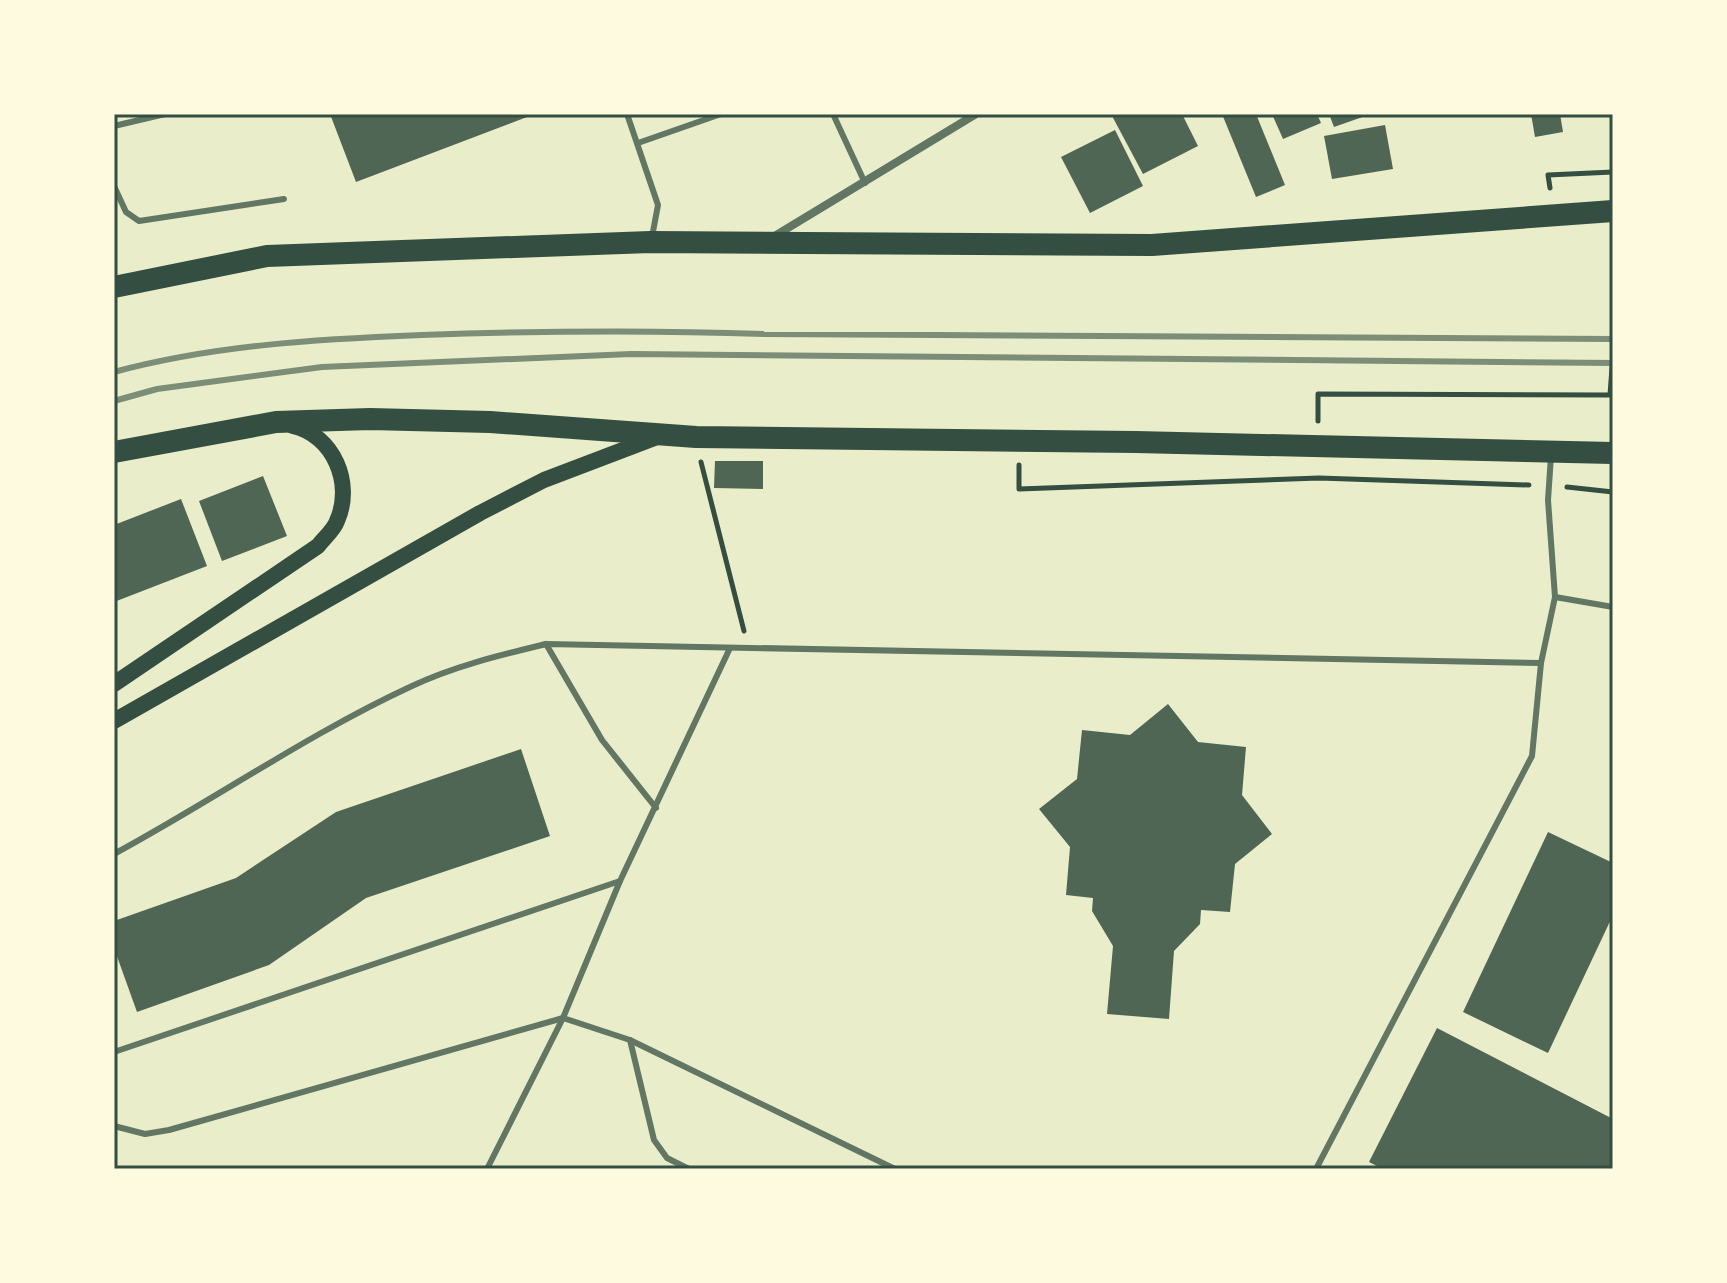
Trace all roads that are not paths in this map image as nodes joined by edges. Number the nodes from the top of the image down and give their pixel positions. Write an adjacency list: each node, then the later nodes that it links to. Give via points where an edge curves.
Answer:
1 (165, 114): 6 (lane)
2 (627, 114): 7 (lane)
3 (721, 114): 7 (lane)
4 (833, 114): 8 (lane)
5 (976, 114): 8 (street)
6 (114, 126)
7 (638, 143): 12 (lane, via 658,205)
8 (865, 183): 13 (street)
9 (114, 186): 10 (lane, via 126,212 139,221)
10 (284, 199)
11 (1613, 211): 13 (highway, via 1152,245)
12 (650, 242): 13 (highway); 14 (highway, via 267,256)
13 (765, 242)
14 (114, 287)
15 (276, 422): 16 (highway, via 490,422); 17 (highway); 25 (main road, via 307,429 327,446 340,470 343,495 337,522 318,546)
16 (662, 435): 18 (highway); 26 (main road, via 544,480 480,513)
17 (114, 452)
18 (1551, 452): 19 (highway); 20 (lane, via 1548,500)
19 (1613, 453)
20 (1555, 597): 21 (lane); 24 (lane)
21 (1613, 607)
22 (546, 644): 23 (lane); 27 (lane, via 602,740); 28 (lane, via 414,685 320,733)
23 (730, 648): 24 (lane); 27 (lane)
24 (1541, 663): 37 (lane, via 1532,756)
25 (114, 684)
26 (114, 721)
27 (656, 808): 29 (lane)
28 (114, 854)
29 (620, 881): 30 (lane); 32 (lane)
30 (563, 1018): 31 (lane); 33 (lane, via 169,1130 145,1134); 34 (lane)
31 (630, 1040): 35 (lane, via 654,1140 667,1158); 36 (lane)
32 (114, 1052)
33 (114, 1126)
34 (487, 1169)
35 (689, 1169)
36 (895, 1169)
37 (1316, 1169)

